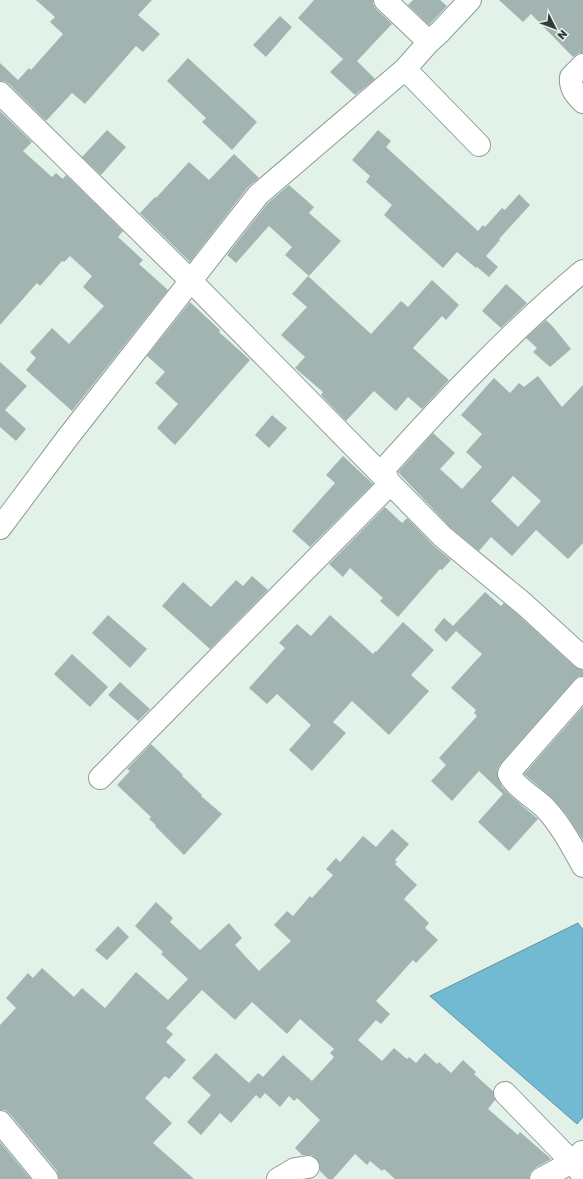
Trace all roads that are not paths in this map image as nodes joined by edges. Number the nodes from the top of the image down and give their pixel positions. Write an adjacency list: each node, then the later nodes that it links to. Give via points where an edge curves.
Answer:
1 (385, 0): 3 (street)
2 (470, 0): 3 (street)
3 (429, 42): 5 (street)
4 (583, 65): 7 (street, via 571,77 570,86)
5 (405, 69): 8 (street); 10 (street, via 258,195)
6 (0, 93): 10 (street)
7 (583, 102)
8 (479, 145)
9 (583, 272): 11 (street, via 553,296 433,414 383,470)
10 (190, 280): 11 (street); 12 (street)
11 (390, 484): 13 (street, via 443,537 524,604); 15 (street)
12 (0, 528)
13 (583, 658)
14 (583, 688): 16 (street, via 509,774 546,809 570,841)
15 (100, 778)
16 (583, 866)
17 (505, 1093): 19 (street)
18 (0, 1122): 21 (street)
19 (580, 1162): 23 (street)
20 (308, 1167): 22 (street, via 295,1168)
21 (47, 1179)
22 (278, 1179)
23 (541, 1179)

